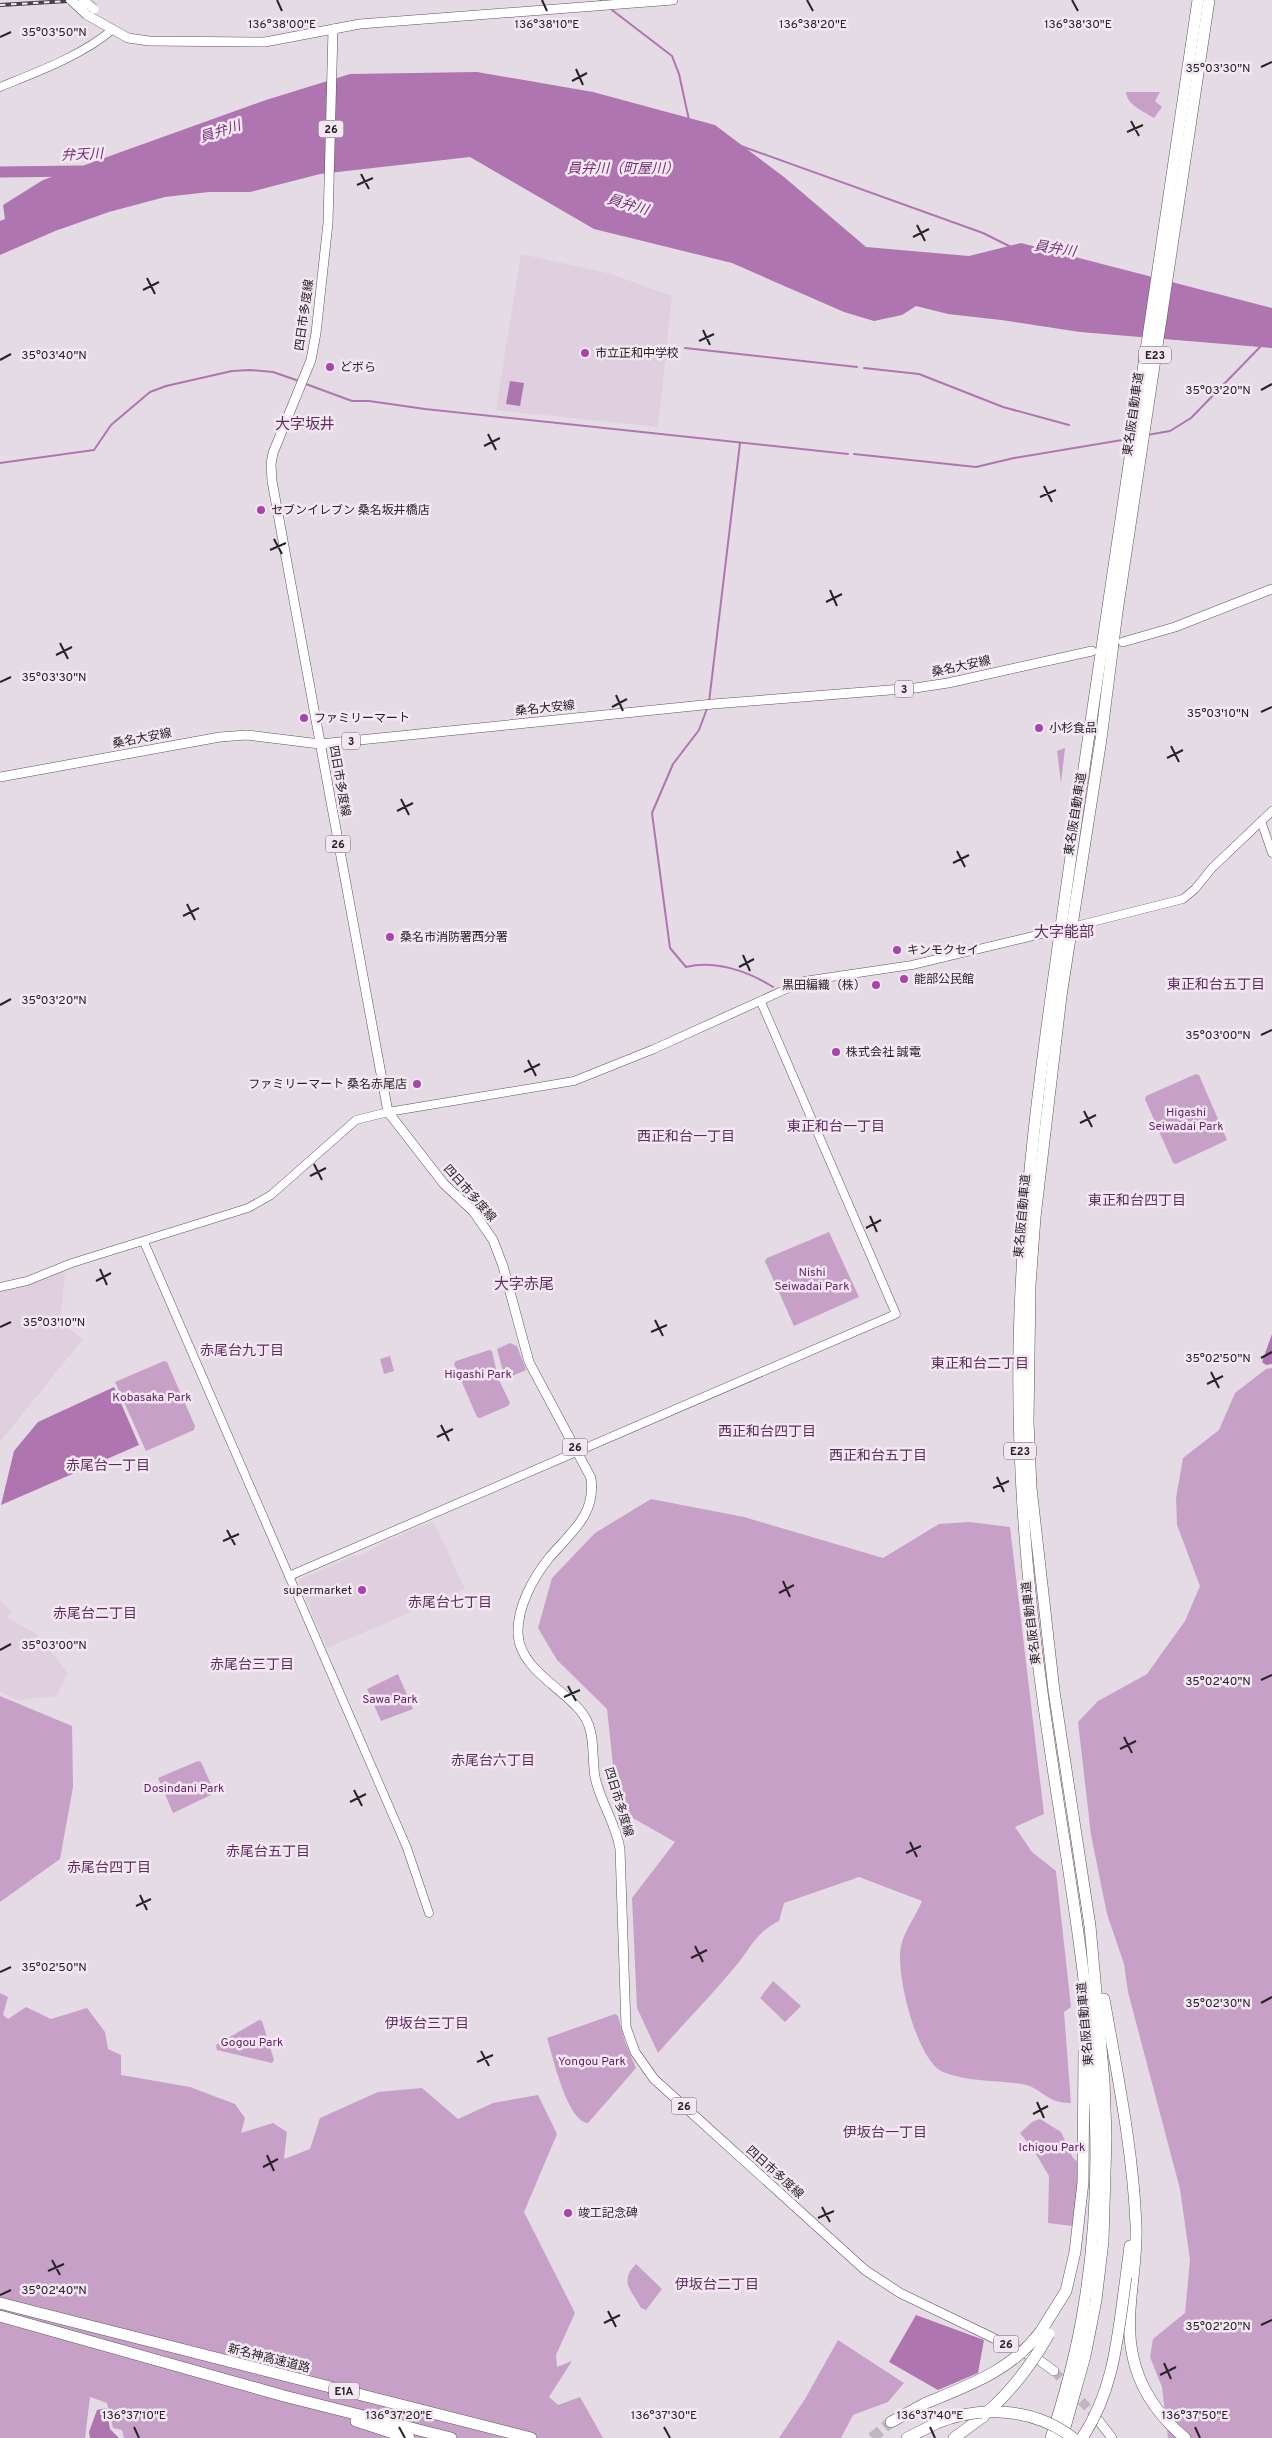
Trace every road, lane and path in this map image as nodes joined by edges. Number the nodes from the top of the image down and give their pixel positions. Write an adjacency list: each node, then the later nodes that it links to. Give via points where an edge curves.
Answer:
1 (71, 0): 6 (main road, bridge)
2 (83, 0): 6 (main road, bridge)
3 (673, 0): 8 (main road, via 385,22)
4 (1198, 0): 9 (highway, 東名阪自動車道 / E23)
5 (1209, 0): 9 (highway, 東名阪自動車道 / E23)
6 (90, 12): 7 (main road)
7 (112, 30): 8 (main road, via 128,38 149,41 265,42); 10 (street, via 36,72)
8 (333, 32): 15 (main road, 四日市多度線 / 26, via 328,223 316,332 311,360 271,464)
9 (1196, 51): 11 (highway, 東名阪自動車道 / E23)
10 (0, 87)
11 (1166, 246): 29 (highway, 東名阪自動車道 / E23, via 1140,463 1061,996 1035,1217 1029,1325 1028,1422 1038,1559 1054,1691); 30 (highway, 東名阪自動車道 / E23, via 1129,461 1048,1014 1025,1216 1019,1345 1021,1488 1033,1624)
12 (1272, 588): 13 (main road, via 1175,627)
13 (1123, 642)
14 (1092, 651): 15 (main road, 桑名大安線 / 3, via 923,687 709,704)
15 (320, 744): 16 (main road, 桑名大安線 / 3, via 247,735 220,736); 23 (main road, 四日市多度線 / 26)
16 (0, 778)
17 (1272, 811): 18 (street)
18 (1261, 821): 19 (street); 20 (street, via 1183,899)
19 (1272, 853)
20 (1080, 925)
21 (1054, 931): 22 (street, via 912,965 804,980)
22 (761, 1002): 23 (street, via 574,1081); 26 (street, via 896,1314)
23 (388, 1112): 24 (street, via 356,1120 259,1203); 26 (main road, 四日市多度線 / 26, via 493,1240 529,1362)
24 (144, 1242): 25 (street); 27 (street)
25 (0, 1287)
26 (578, 1452): 27 (street); 35 (main road, 四日市多度線 / 26, via 591,1478 590,1504 583,1521 537,1575 525,1602 518,1634 521,1648 529,1661 578,1708 590,1727 595,1779 620,1849 623,2011 635,2052 654,2079 865,2270 900,2293 1039,2360)
27 (290, 1576): 28 (street, via 407,1848)
28 (429, 1914)
29 (1090, 1926): 31 (highway, via 1132,2190); 45 (highway, 東名阪自動車道 / E23, via 1104,2081 1104,2224 1087,2347)
30 (1082, 1966): 34 (highway, via 1083,2182 1075,2252 1066,2290); 44 (highway, 東名阪自動車道 / E23, via 1096,2136 1092,2243 1075,2354)
31 (1130, 2277): 47 (highway, bridge, via 1111,2377 1099,2410); 49 (highway, via 1129,2329 1137,2372 1159,2412)
32 (0, 2303): 41 (highway, 新名神高速道路 / E1A)
33 (0, 2316): 36 (highway, E1A)
34 (1045, 2332): 38 (highway, bridge, via 1000,2370); 43 (highway, bridge, via 1028,2369 984,2416)
35 (1054, 2371)
36 (284, 2396): 39 (highway); 40 (highway, E1A)
37 (1099, 2421): 48 (main road)
38 (891, 2422)
39 (409, 2438)
40 (451, 2438)
41 (531, 2438)
42 (907, 2438): 46 (highway, bridge, via 937,2423 984,2411 1016,2414 1046,2422)
43 (954, 2438)
44 (1051, 2438)
45 (1062, 2438)
46 (1073, 2438)
47 (1082, 2438)
48 (1112, 2438)
49 (1186, 2438)

